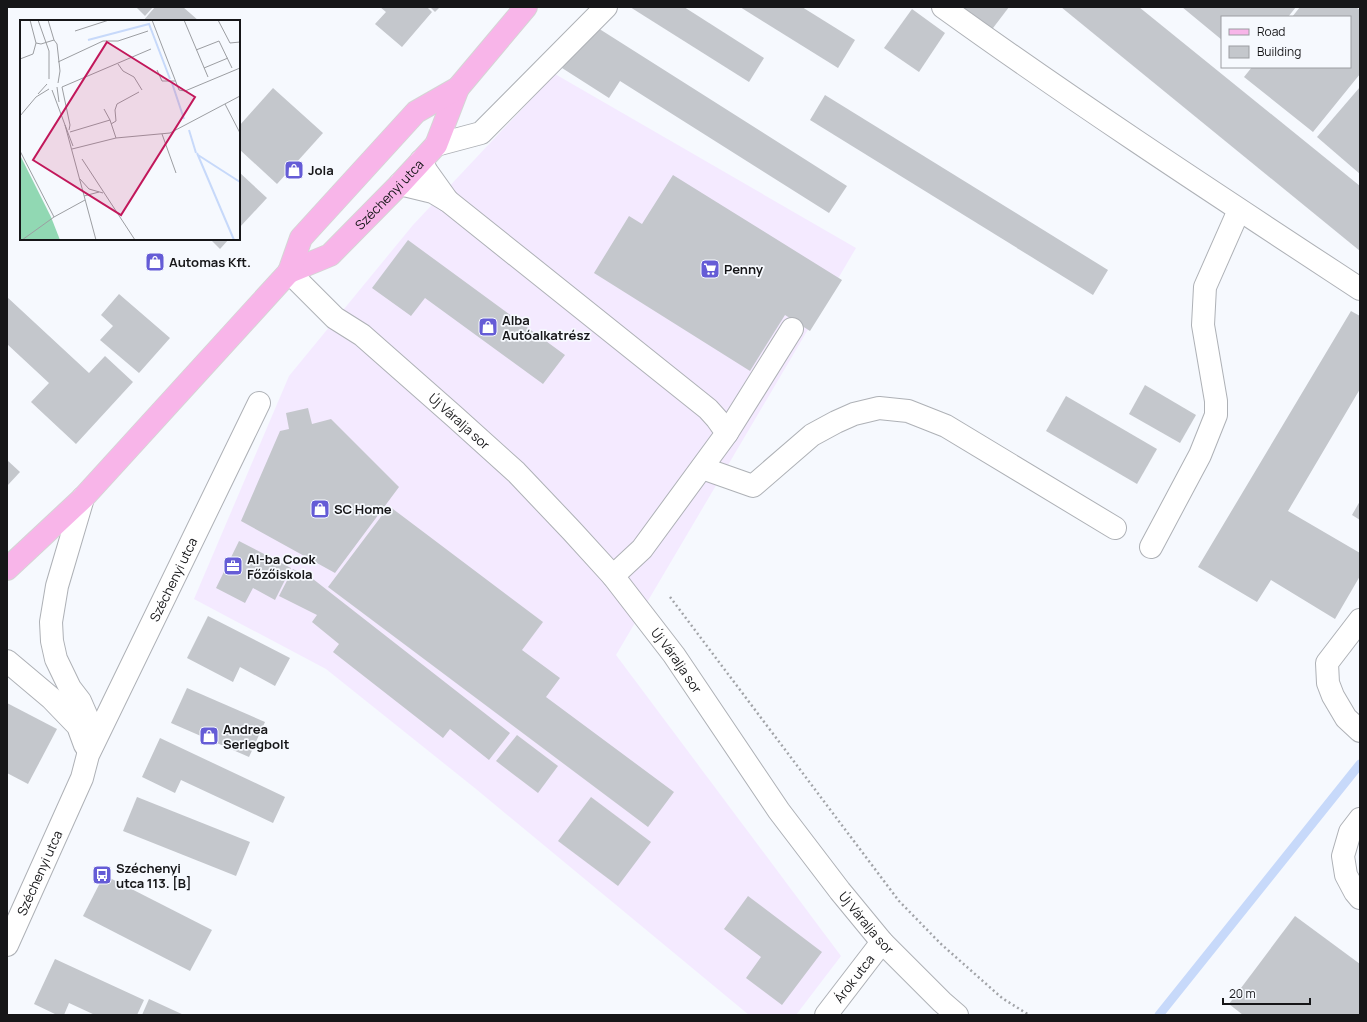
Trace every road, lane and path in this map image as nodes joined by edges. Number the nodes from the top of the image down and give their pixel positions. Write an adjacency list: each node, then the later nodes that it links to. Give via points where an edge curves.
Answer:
1 (526, 7): 4 (main road, Széchenyi utca)
2 (606, 7): 5 (street, via 481,133)
3 (943, 7): 9 (street)
4 (458, 88): 5 (main road, Széchenyi utca); 10 (main road, Széchenyi utca, via 416,112 301,238)
5 (436, 145): 6 (main road, Széchenyi utca)
6 (421, 160): 7 (main road, Széchenyi utca); 8 (street)
7 (400, 184): 8 (street, via 433,192); 10 (main road, Széchenyi utca, via 330,255)
8 (448, 201): 14 (street, via 708,409)
9 (1239, 210): 11 (street); 18 (street, via 1205,287 1203,325 1216,401 1216,415 1200,456)
10 (289, 272): 16 (main road, Széchenyi utca); 20 (street, Új Váralja sor, via 342,310 362,335 516,472)
11 (1360, 289)
12 (792, 329): 14 (street)
13 (258, 403): 25 (street, Széchenyi utca)
14 (727, 433): 15 (street)
15 (702, 468): 17 (street, via 753,486 812,435 836,422 854,414 879,408 908,411 946,426); 20 (street, via 642,548)
16 (83, 498): 19 (main road, Széchenyi utca); 25 (street, Széchenyi utca, via 57,586 50,622 56,659 87,717)
17 (1115, 528)
18 (1152, 547)
19 (7, 569)
20 (613, 576): 28 (street, Új Váralja sor, via 674,655 779,810)
21 (670, 597): 32 (path, via 899,901 941,944 1002,998)
22 (1360, 620): 24 (street, via 1327,663 1328,683 1334,696 1346,718)
23 (7, 661): 25 (street, via 51,698 78,726)
24 (1360, 731)
25 (88, 755): 29 (street, Széchenyi utca, via 82,778)
26 (1360, 819): 27 (street, via 1350,832 1343,856 1346,875)
27 (1360, 898)
28 (882, 942): 30 (street, Árok utca); 31 (street, Új Váralja sor)
29 (7, 945)
30 (826, 1015)
31 (957, 1015)
32 (1029, 1015)

